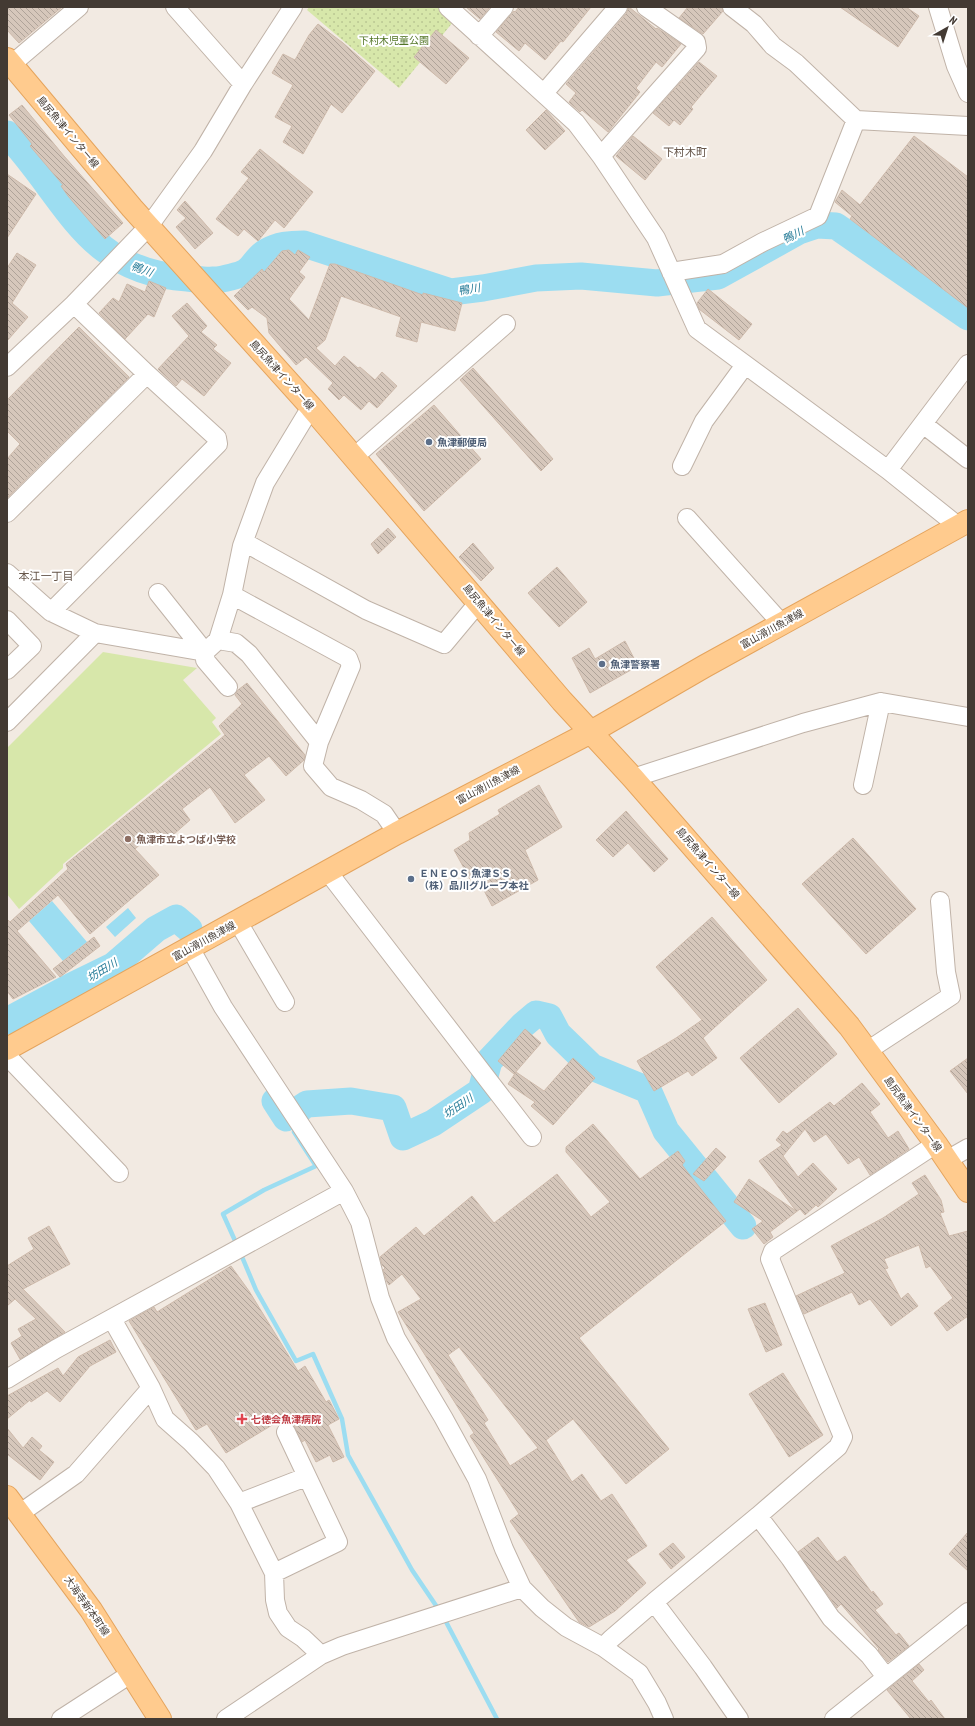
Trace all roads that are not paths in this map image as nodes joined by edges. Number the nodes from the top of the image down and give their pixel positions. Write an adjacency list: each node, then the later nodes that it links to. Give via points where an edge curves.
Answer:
1 (80, 7): 11 (street)
2 (175, 7): 13 (street)
3 (293, 7): 13 (street)
4 (448, 7): 10 (street)
5 (504, 7): 10 (street)
6 (618, 7): 14 (street)
7 (646, 7): 18 (street, via 696,42 697,48)
8 (732, 7): 16 (street, via 754,24 773,46 796,63)
9 (938, 7): 12 (street)
10 (478, 36): 14 (street)
11 (9, 61): 19 (main road, 島尻魚津インター線)
12 (962, 63): 15 (street)
13 (243, 84): 19 (street, via 203,151)
14 (544, 93): 18 (street, via 576,123)
15 (968, 93)
16 (856, 120): 17 (street); 20 (street, via 818,216 723,264)
17 (968, 126)
18 (601, 156): 20 (street, via 656,238)
19 (149, 226): 21 (street); 27 (main road, 島尻魚津インター線)
20 (671, 272): 24 (street, via 697,329)
21 (74, 304): 23 (street); 26 (street)
22 (506, 324): 29 (street)
23 (10, 359)
24 (745, 364): 31 (street, via 704,421); 32 (street)
25 (968, 364): 28 (street)
26 (147, 374): 33 (street); 41 (street, via 217,438 218,444)
27 (311, 407): 29 (main road, 島尻魚津インター線); 36 (street, via 265,483)
28 (923, 424): 30 (street); 32 (street)
29 (354, 457): 40 (main road, 島尻魚津インター線)
30 (968, 459)
31 (682, 466)
32 (888, 470): 35 (street)
33 (7, 513)
34 (687, 518): 43 (street)
35 (963, 523): 43 (main road, 富山滑川魚津線)
36 (244, 542): 39 (street); 40 (street, via 366,610 444,644)
37 (9, 578): 41 (street)
38 (158, 593): 45 (street)
39 (232, 595): 45 (street); 52 (street, via 348,658 351,666)
40 (479, 602): 51 (main road, 島尻魚津インター線)
41 (51, 612): 44 (street)
42 (7, 620): 46 (street, via 32,646)
43 (782, 624): 51 (main road, 富山滑川魚津線)
44 (95, 633): 45 (street); 50 (street)
45 (211, 646): 47 (street, via 205,660); 52 (street, via 236,644 249,654)
46 (7, 670)
47 (228, 687)
48 (881, 702): 49 (street); 53 (street, via 803,723); 54 (street)
49 (968, 716)
50 (7, 722)
51 (590, 732): 53 (main road, 島尻魚津インター線); 55 (main road, 富山滑川魚津線)
52 (319, 742): 55 (street, via 313,766 331,787 361,800 384,814)
53 (633, 778): 62 (main road, 島尻魚津インター線, via 849,1026)
54 (863, 785)
55 (397, 832): 56 (main road, 富山滑川魚津線)
56 (328, 872): 58 (main road, 富山滑川魚津線); 64 (street)
57 (940, 901): 62 (street, via 946,972 951,996)
58 (238, 922): 59 (main road, 富山滑川魚津線); 60 (street)
59 (190, 948): 61 (main road, 富山滑川魚津線); 68 (street, via 223,1007)
60 (285, 1002)
61 (7, 1049)
62 (867, 1051): 66 (main road, 島尻魚津インター線)
63 (7, 1056): 67 (street)
64 (532, 1137)
65 (968, 1148): 66 (street)
66 (941, 1152): 69 (main road, 島尻魚津インター線); 77 (street, via 773,1251 770,1259 843,1437 838,1447)
67 (119, 1173)
68 (344, 1191): 70 (street); 79 (street, via 360,1222 380,1298 396,1338 477,1479)
69 (968, 1191)
70 (112, 1319): 71 (street); 72 (street)
71 (7, 1379)
72 (152, 1388): 75 (street, via 165,1419 216,1468); 76 (street, via 76,1474)
73 (286, 1432): 74 (street)
74 (306, 1477): 75 (street); 78 (street, via 338,1542)
75 (239, 1503): 78 (street)
76 (13, 1505): 84 (main road, 大海寺新本町線, via 91,1610)
77 (758, 1516): 80 (street); 85 (street, via 830,1618 869,1655)
78 (274, 1573): 83 (street, via 278,1614 288,1628)
79 (522, 1588): 82 (street, via 566,1627); 83 (street)
80 (654, 1602): 82 (street, via 611,1638); 90 (street)
81 (968, 1612): 85 (street)
82 (604, 1647): 89 (street, via 639,1673)
83 (321, 1655): 88 (street)
84 (132, 1673): 86 (street); 87 (main road, 大海寺新本町線)
85 (886, 1676): 91 (street)
86 (61, 1719)
87 (160, 1719)
88 (226, 1719)
89 (664, 1719)
90 (739, 1719)
91 (834, 1719)

